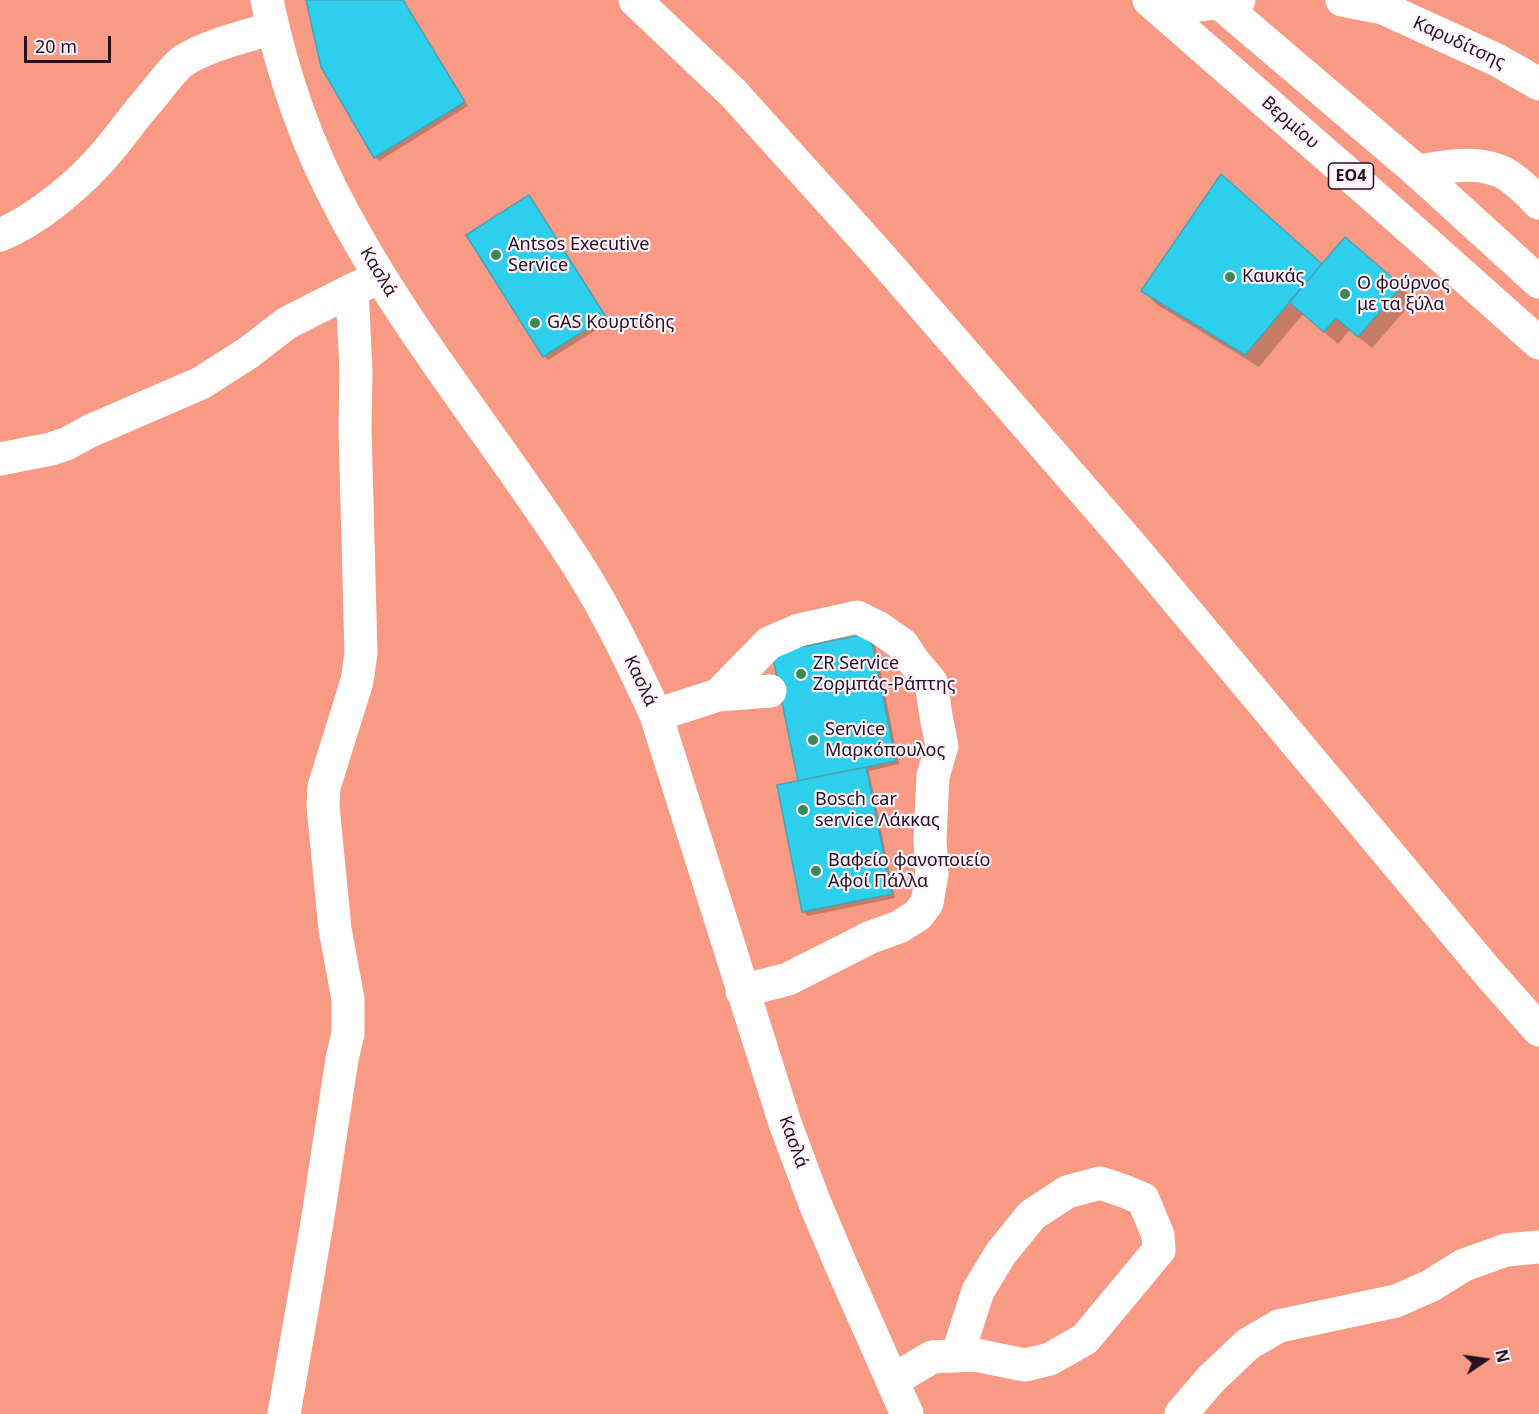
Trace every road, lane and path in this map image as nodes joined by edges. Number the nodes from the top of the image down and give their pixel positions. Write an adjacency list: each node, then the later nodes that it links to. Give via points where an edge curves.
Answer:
1 (635, 0): 18 (street, via 733,93 880,256 1130,544)
2 (1342, 0): 6 (street, Καρυδίτσης, via 1383,8 1497,60)
3 (1225, 1): 4 (street); 7 (street, ΕΟ4)
4 (1155, 5): 12 (street, Βερμίου / ΕΟ4)
5 (270, 14): 9 (street, via 182,62 107,153 82,177 49,206); 11 (street, Κασλά, via 292,95 342,211)
6 (1539, 84)
7 (1418, 171): 8 (street, via 1482,166 1504,173); 10 (street, ΕΟ4)
8 (1539, 202)
9 (0, 236)
10 (1539, 282)
11 (366, 283): 13 (street, via 287,323 201,383 66,444); 16 (street, Κασλά, via 436,361 565,544 602,605); 22 (street, via 356,372 355,428 361,653 357,681 324,787 322,806 335,929 348,999 348,1034)
12 (1539, 343)
13 (0, 459)
14 (770, 692): 15 (street)
15 (718, 695): 16 (street); 17 (street, via 769,643 799,630 857,617 902,644 931,682 942,746 933,776 932,874 927,903 918,915 788,980)
16 (656, 715): 17 (street, Κασλά)
17 (742, 991): 21 (street, Κασλά, via 814,1201)
18 (1539, 1030)
19 (1539, 1247): 24 (street, via 1506,1250 1464,1265 1396,1301 1279,1326 1248,1344 1210,1379)
20 (957, 1356): 20 (street, via 975,1355 1025,1365 1050,1359 1085,1339 1159,1250 1158,1235 1143,1199 1100,1183 1067,1192 1032,1215 978,1291); 21 (street, via 932,1357)
21 (892, 1381): 23 (street, Κασλά)
22 (284, 1414)
23 (908, 1414)
24 (1181, 1414)

